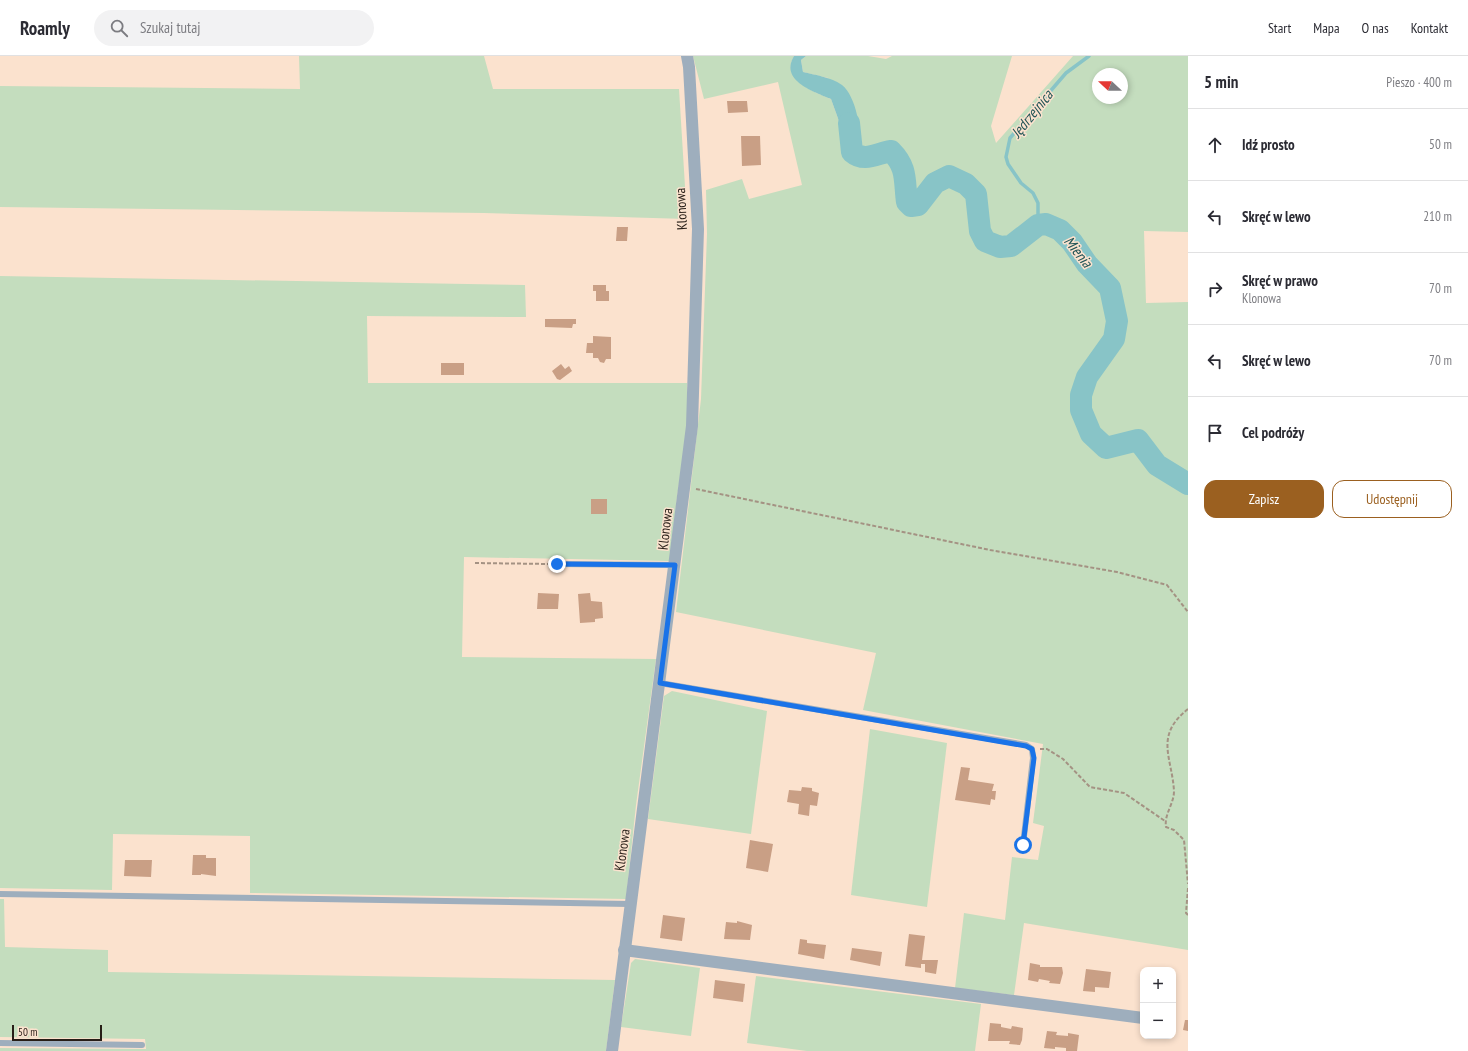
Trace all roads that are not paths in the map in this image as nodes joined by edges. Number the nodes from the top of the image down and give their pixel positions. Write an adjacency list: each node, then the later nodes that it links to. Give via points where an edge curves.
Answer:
1 (687, 56): 3 (street, Klonowa, via 698,229 692,426)
2 (557, 564): 3 (lane)
3 (675, 565): 4 (street, Klonowa)
4 (660, 683): 5 (lane, via 1026,746 1032,749 1034,758); 7 (street, Klonowa)
5 (1023, 845)
6 (0, 894): 7 (lane)
7 (630, 904): 8 (street, Klonowa)
8 (624, 950): 9 (street); 12 (street, Klonowa)
9 (1140, 1018)
10 (0, 1043): 11 (lane)
11 (142, 1045)
12 (612, 1051)

